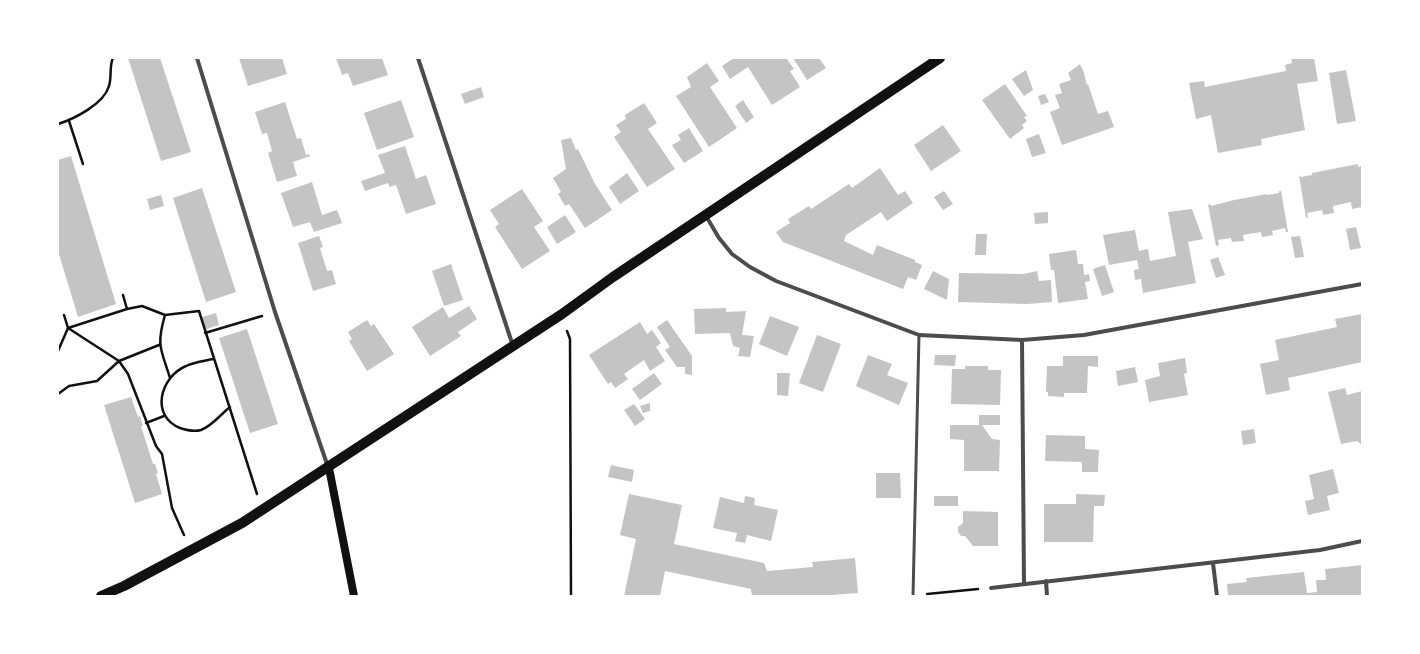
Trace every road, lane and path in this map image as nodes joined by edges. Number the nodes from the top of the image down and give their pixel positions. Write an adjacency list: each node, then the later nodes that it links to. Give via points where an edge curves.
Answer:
1 (113, 58): 5 (path, via 109,86 104,96 81,115)
2 (197, 58): 12 (street)
3 (418, 58): 21 (street)
4 (940, 58): 8 (main road)
5 (69, 121): 6 (path); 7 (path)
6 (58, 124)
7 (83, 164)
8 (705, 216): 13 (main road, via 612,277); 18 (street, via 732,254 750,267 776,281)
9 (1362, 284): 19 (street, via 1084,335)
10 (123, 295): 11 (path)
11 (127, 309): 15 (path, via 142,306); 16 (path)
12 (275, 312): 17 (path); 30 (street)
13 (562, 314): 21 (main road); 41 (path, via 570,339)
14 (64, 315): 16 (path)
15 (165, 315): 17 (path, via 199,311); 20 (path)
16 (68, 328): 22 (path); 24 (path)
17 (205, 333): 23 (path)
18 (919, 335): 19 (street); 42 (lane)
19 (1022, 340): 36 (street)
20 (159, 345): 24 (path); 25 (path)
21 (513, 346): 30 (main road)
22 (58, 351)
23 (213, 358): 25 (path, via 185,366); 27 (path)
24 (119, 361): 26 (path, via 97,381 69,386); 29 (path, via 128,374)
25 (170, 378): 28 (path, via 162,393)
26 (58, 394)
27 (230, 407): 28 (path, via 201,430 188,431 174,425); 31 (path)
28 (164, 416): 29 (path)
29 (146, 423): 33 (path, via 162,454 172,508)
30 (329, 468): 31 (main road); 40 (main road)
31 (262, 510): 33 (main road, via 242,524)
32 (1362, 541): 34 (street, via 1320,550)
33 (191, 550): 39 (main road)
34 (1213, 563): 35 (street); 44 (street)
35 (1046, 581): 36 (street); 43 (street)
36 (1024, 583): 37 (street)
37 (991, 588): 38 (path)
38 (920, 595)
39 (101, 596)
40 (354, 596)
41 (571, 596)
42 (913, 596)
43 (1047, 596)
44 (1217, 596)

